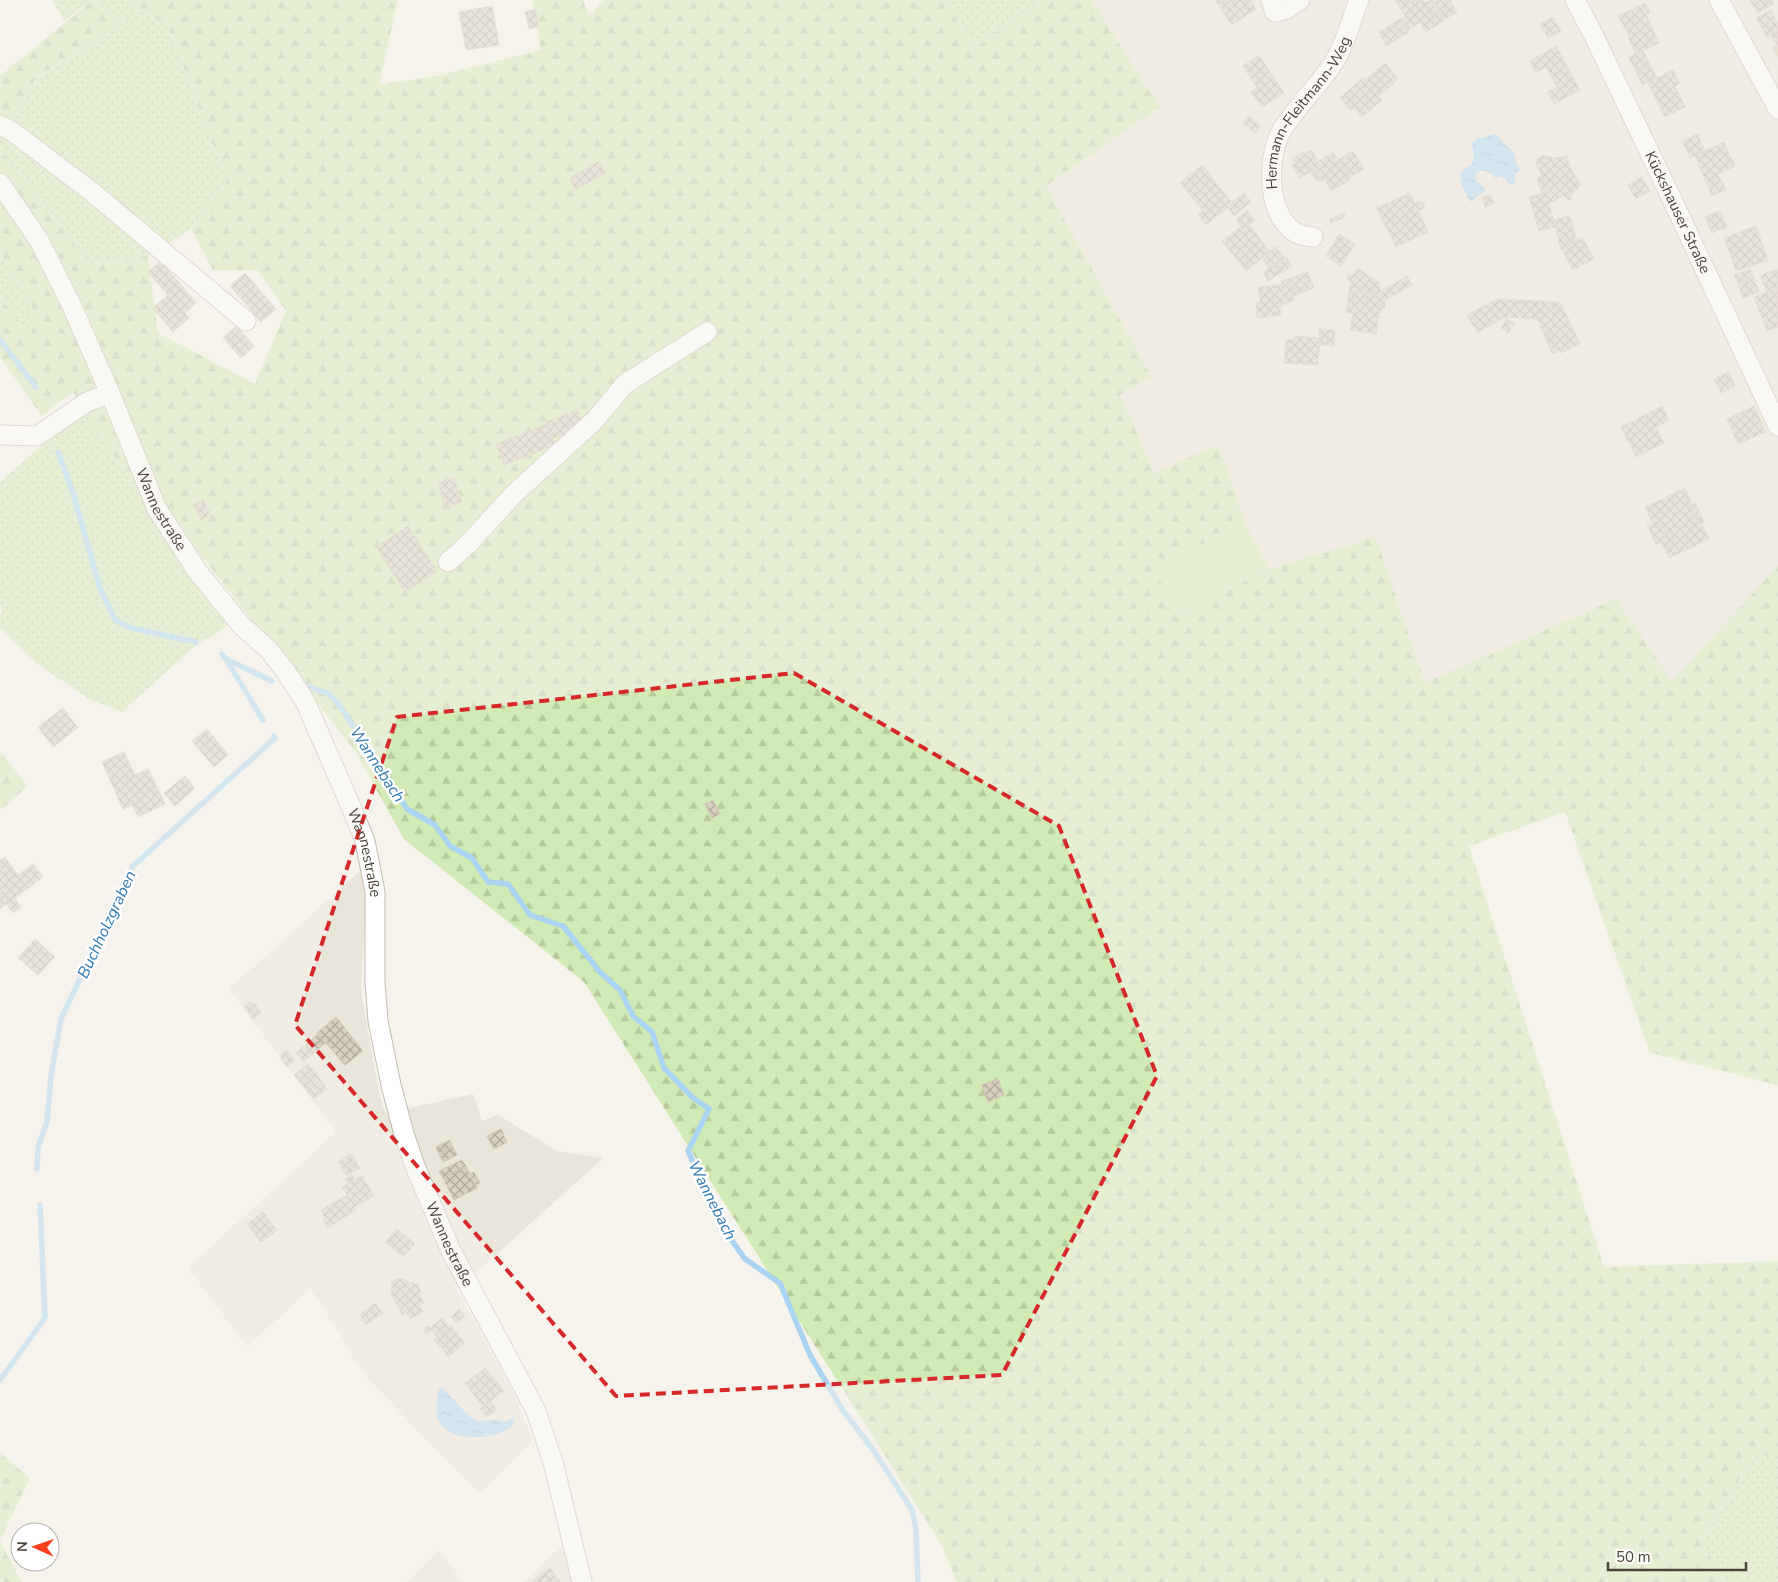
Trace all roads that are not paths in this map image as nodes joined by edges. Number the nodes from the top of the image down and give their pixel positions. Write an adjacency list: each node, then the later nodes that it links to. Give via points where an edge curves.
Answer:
1 (1271, 0): 2 (street, via 1275,12)
2 (1300, 0)
3 (1359, 0): 9 (street, Hermann-Fleitmann-Weg, via 1338,56 1281,132 1273,160 1271,184 1275,204 1284,222 1298,233)
4 (1575, 0): 13 (street, Kückshauser Straße, via 1680,214)
5 (1719, 0): 6 (street)
6 (1778, 109)
7 (0, 125): 10 (street, via 92,192)
8 (0, 183): 12 (street, Wannestraße, via 40,242)
9 (1313, 237)
10 (246, 321)
11 (707, 332): 15 (street, via 625,384 594,421 514,494)
12 (110, 393): 14 (street, via 87,402 38,436); 16 (street, Wannestraße, via 157,509 198,572 241,625 269,650 305,701 365,841 375,892 378,1021 404,1134 451,1251 536,1411 553,1462)
13 (1778, 426)
14 (0, 436)
15 (448, 562)
16 (582, 1582)

